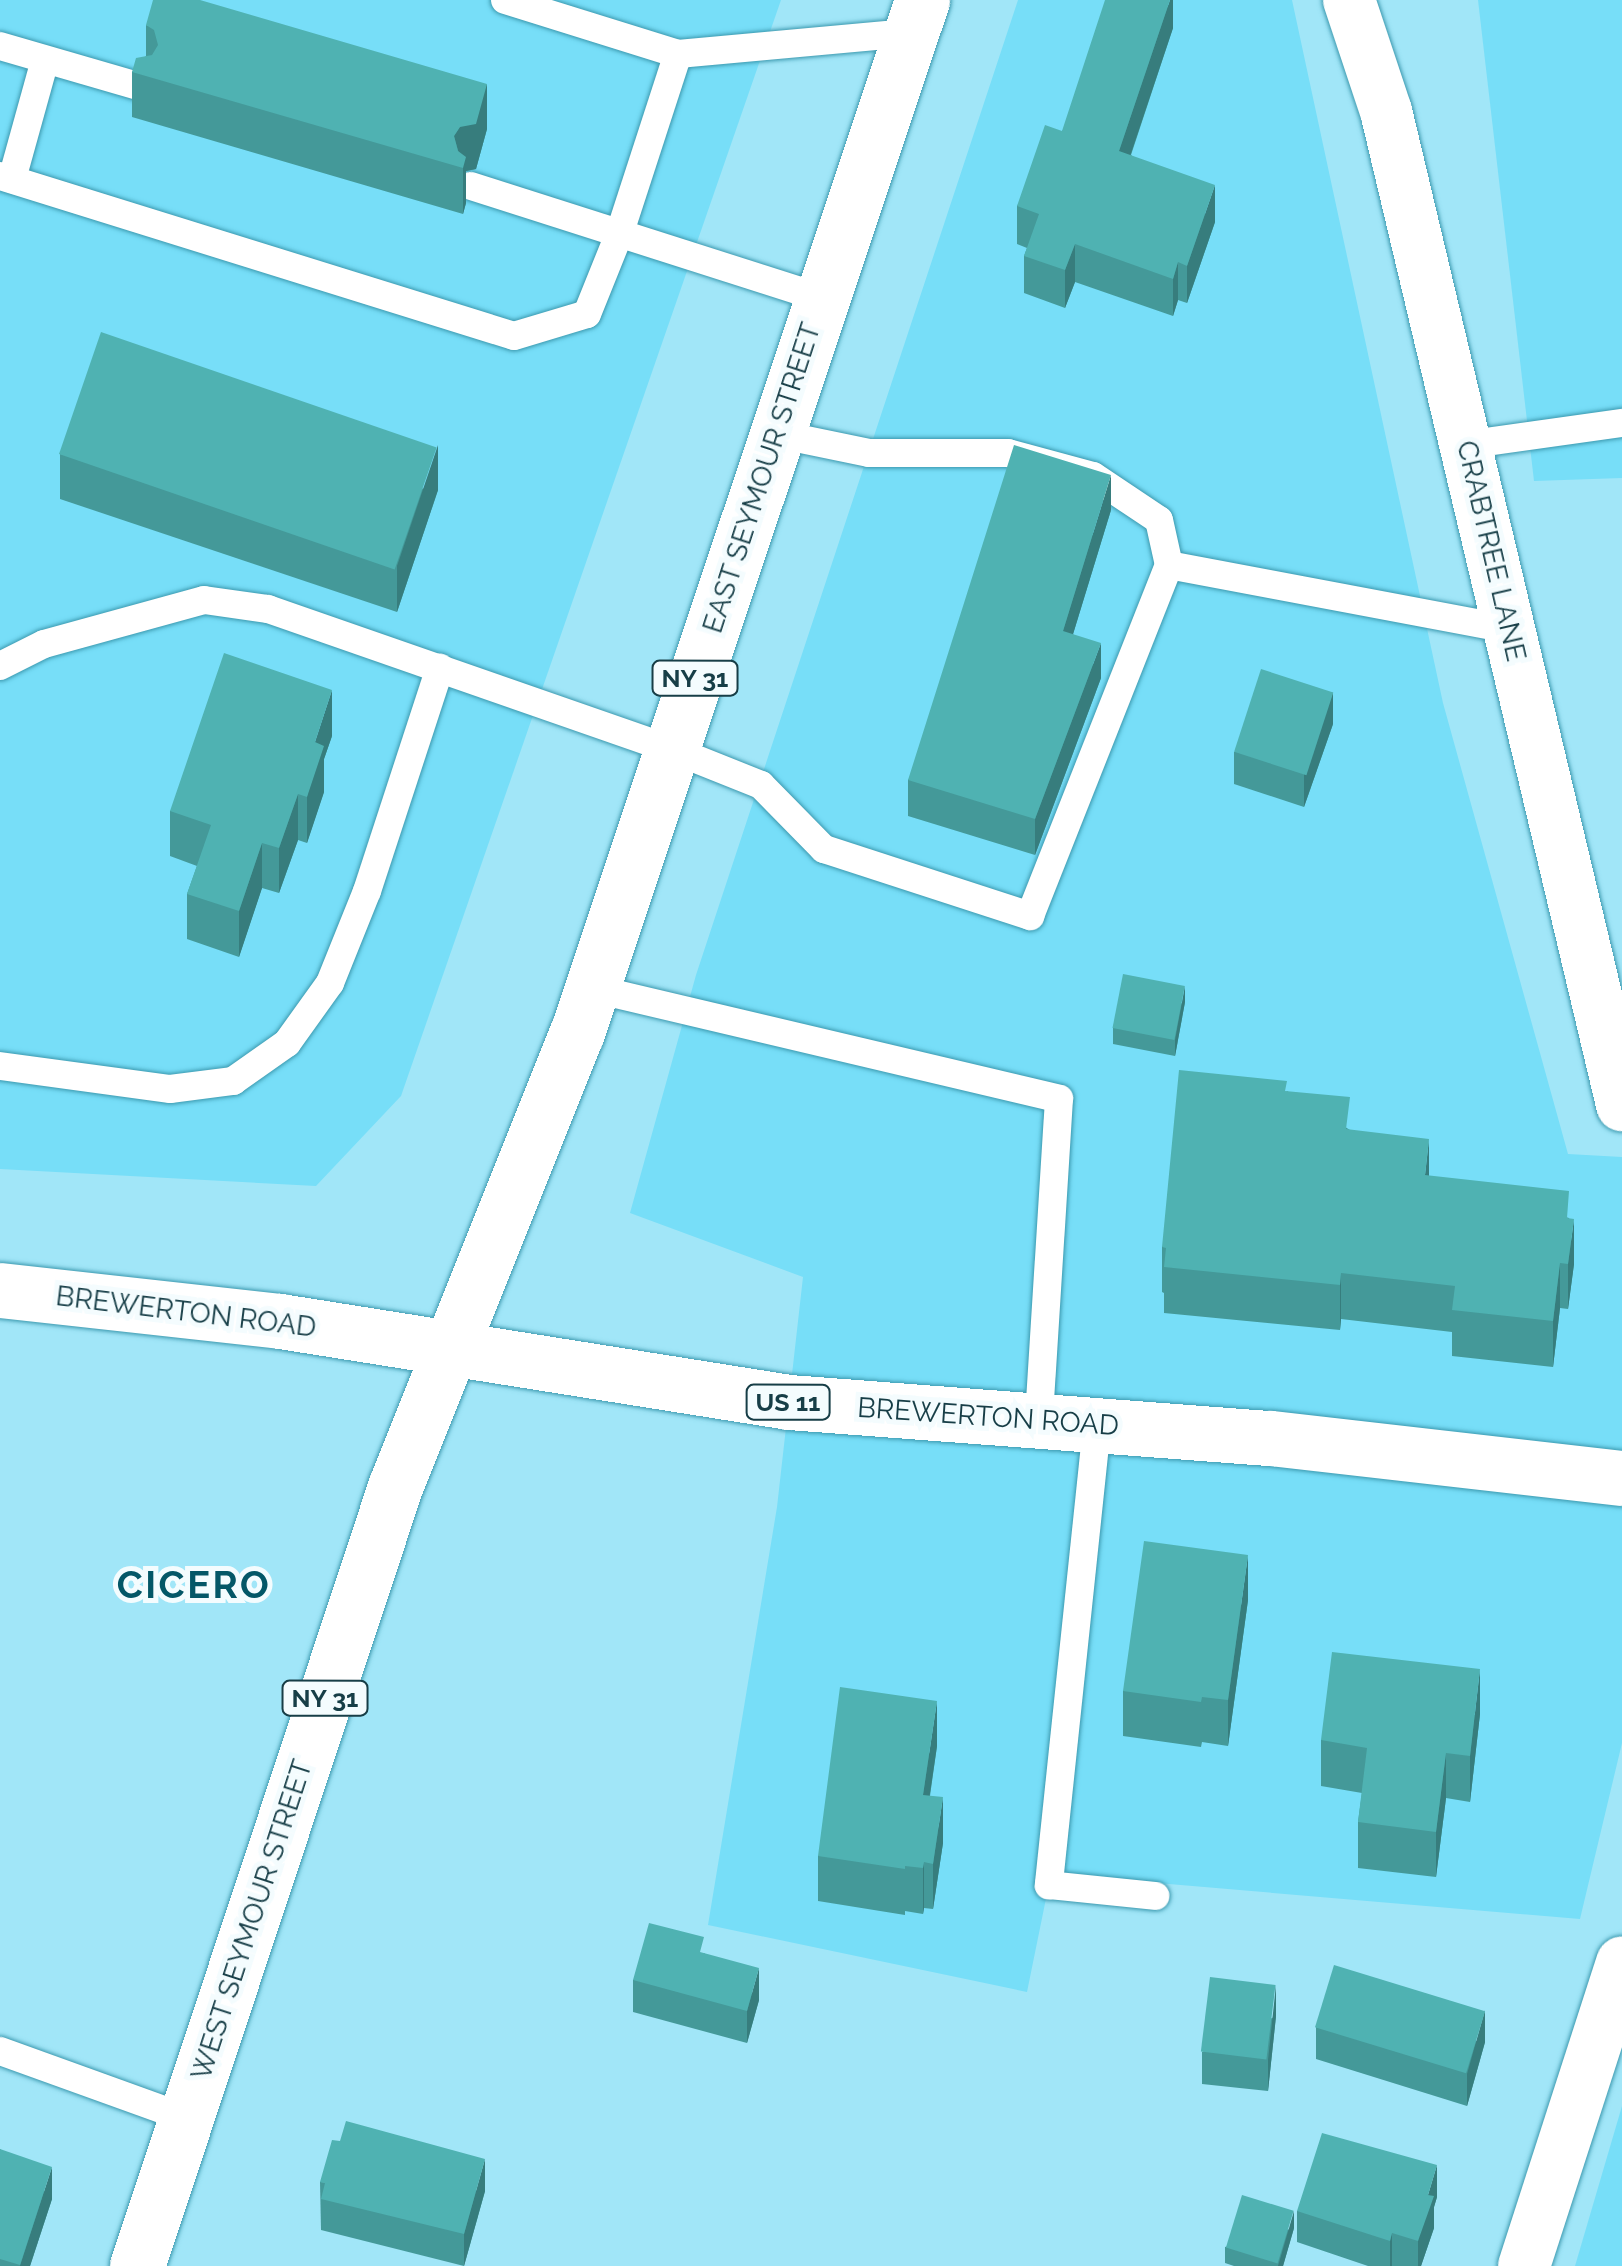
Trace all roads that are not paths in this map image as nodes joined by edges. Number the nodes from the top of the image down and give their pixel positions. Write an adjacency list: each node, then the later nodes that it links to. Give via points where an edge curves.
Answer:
1 (505, 0): 5 (lane)
2 (1349, 0): 14 (street, CRABTREE LANE, via 1386,111)
3 (917, 17): 5 (lane); 11 (main road, EAST SEYMOUR STREET / NY 31)
4 (0, 46): 6 (lane)
5 (678, 54): 10 (lane)
6 (46, 60): 7 (lane); 8 (lane)
7 (141, 87)
8 (6, 178): 10 (lane, via 514,336 588,314)
9 (471, 186): 10 (lane)
10 (620, 232): 11 (lane)
11 (822, 298): 13 (main road, EAST SEYMOUR STREET / NY 31)
12 (1622, 423): 14 (lane)
13 (776, 434): 15 (lane, via 870,453 1008,454 1092,476 1159,520); 19 (main road, EAST SEYMOUR STREET / NY 31)
14 (1465, 445): 16 (street, CRABTREE LANE)
15 (1169, 565): 16 (lane); 19 (lane, via 1030,916 824,850 762,785)
16 (1509, 629): 22 (street, CRABTREE LANE)
17 (0, 666): 18 (lane, via 44,644 204,600 268,609)
18 (440, 668): 19 (lane); 21 (lane, via 330,983 287,1043 233,1081 170,1089)
19 (672, 749): 20 (main road, EAST SEYMOUR STREET / NY 31)
20 (592, 988): 24 (main road, EAST SEYMOUR STREET / NY 31); 25 (lane, via 1058,1099)
21 (0, 1066)
22 (1622, 1105)
23 (0, 1290): 24 (main road, BREWERTON ROAD / US 11, via 280,1321)
24 (450, 1349): 25 (main road, BREWERTON ROAD / US 11, via 790,1402); 31 (main road, WEST SEYMOUR STREET / NY 31, via 395,1487)
25 (1039, 1421): 26 (main road, BREWERTON ROAD / US 11)
26 (1097, 1426): 27 (main road, BREWERTON ROAD / US 11, via 1271,1438); 28 (lane, via 1049,1885)
27 (1622, 1478)
28 (1155, 1896)
29 (1622, 1962): 33 (street)
30 (0, 2051): 31 (lane)
31 (186, 2118): 32 (main road, WEST SEYMOUR STREET / NY 31)
32 (137, 2266)
33 (1524, 2266)

